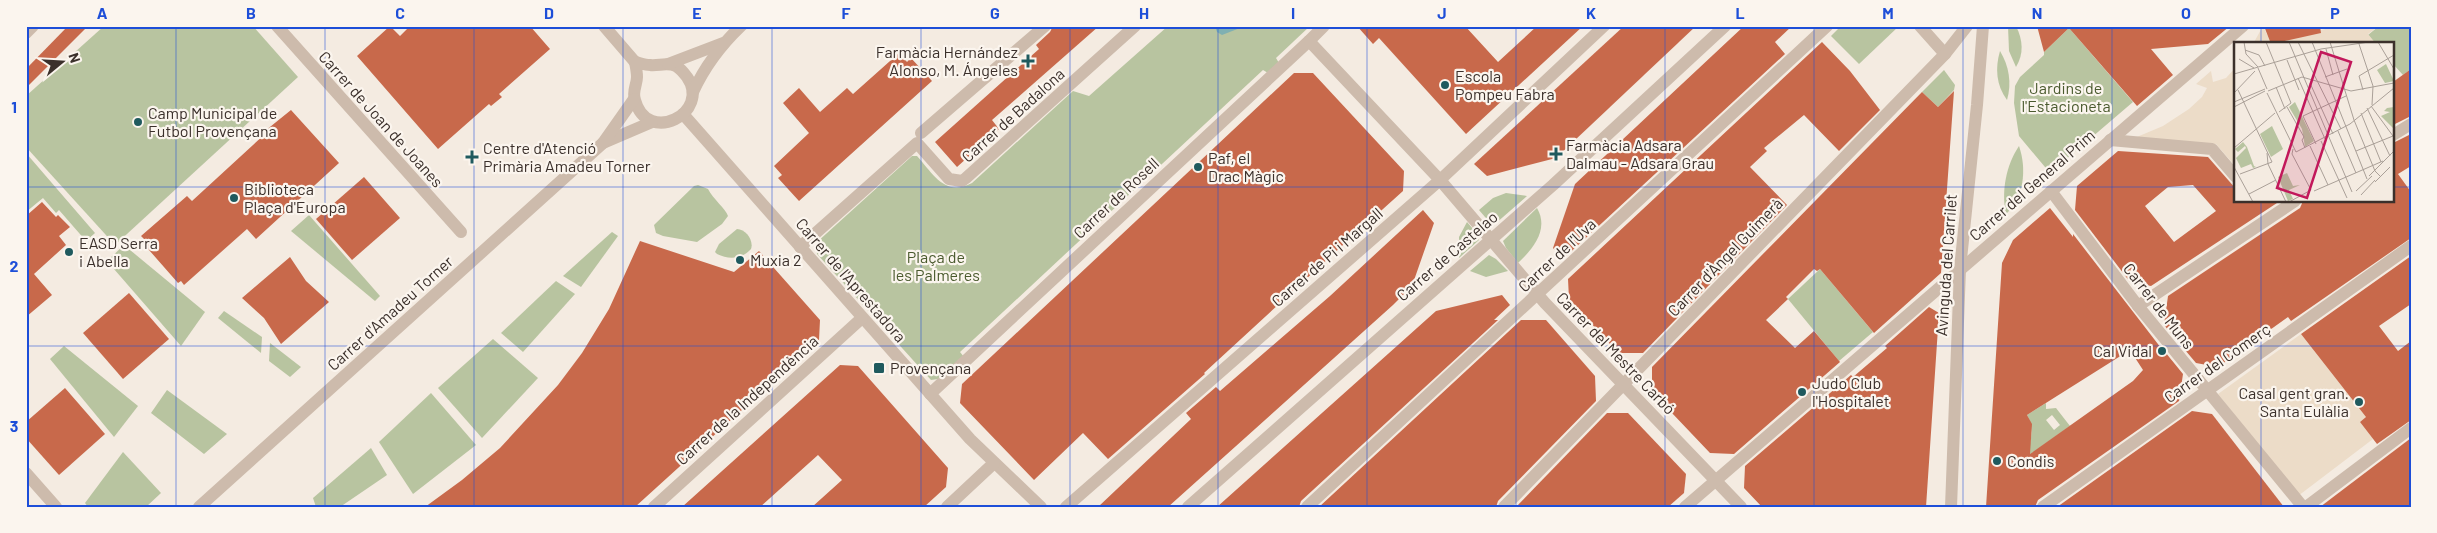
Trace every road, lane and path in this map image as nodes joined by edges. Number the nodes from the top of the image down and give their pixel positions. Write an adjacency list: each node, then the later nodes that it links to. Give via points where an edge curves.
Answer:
1 (34, 26): 15 (street)
2 (278, 26): 34 (street, Carrer de Joan de Joanes)
3 (604, 26): 19 (street)
4 (742, 26): 17 (street)
5 (1045, 26): 26 (street)
6 (1136, 26): 37 (street, Carrer de Badalona, via 962,181 948,179 917,143)
7 (1324, 26): 16 (street, Carrer de Rosell)
8 (1604, 26): 31 (street, Carrer de Pi i Margall)
9 (1725, 26): 35 (street, Carrer de Castelao)
10 (1827, 26): 39 (street, Carrer de l'Uva)
11 (1920, 26): 18 (street)
12 (1967, 26): 18 (street, Carrer d'Àngel Guimerà)
13 (1983, 26): 38 (street, Avinguda del Carrilet)
14 (2242, 26): 28 (street, Carrer del General Prim)
15 (26, 33)
16 (1309, 41): 31 (street, Carrer del Mestre Carbó); 44 (street, Carrer de Rosell)
17 (723, 43): 20 (street); 21 (street, via 701,73)
18 (1945, 54): 42 (street, Carrer d'Àngel Guimerà)
19 (635, 62): 20 (street, via 652,66); 22 (street)
20 (668, 64): 21 (street, via 684,72)
21 (693, 92): 23 (street, via 689,108)
22 (634, 99): 24 (street, via 638,109); 29 (street, Carrer d'Amadeu Torner)
23 (682, 114): 24 (street, via 673,121); 37 (street, Carrer de l'Aprestadora)
24 (652, 122): 29 (street, Carrer d'Amadeu Torner)
25 (2411, 124): 27 (street)
26 (921, 133)
27 (2394, 134)
28 (2110, 140): 30 (street, via 2212,149); 32 (street, Carrer del General Prim)
29 (603, 143): 50 (street, Carrer d'Amadeu Torner)
30 (2234, 174)
31 (1440, 180): 35 (street, Carrer del Mestre Carbó); 54 (street, Carrer de Pi i Margall)
32 (2051, 191): 38 (street, Carrer del General Prim); 40 (street, Carrer de Muns)
33 (2294, 202): 40 (street)
34 (461, 232)
35 (1492, 239): 39 (street, Carrer del Mestre Carbó); 55 (street, Carrer de Castelao)
36 (2411, 246): 43 (street, Carrer del Comerç)
37 (800, 247): 41 (street, Carrer de l'Aprestadora)
38 (1960, 269): 48 (street, Carrer del General Prim); 60 (street, Avinguda del Carrilet)
39 (1538, 295): 42 (street, Carrer del Mestre Carbó); 56 (street, Carrer de l'Uva)
40 (2138, 306): 43 (street, Carrer de Muns)
41 (862, 318): 44 (street, Carrer de l'Aprestadora); 51 (street, Carrer de la Independència)
42 (1624, 384): 48 (street, Carrer del Mestre Carbó); 57 (street, Carrer d'Àngel Guimerà)
43 (2206, 390): 61 (street, Carrer del Comerç); 62 (street, Carrer de Muns)
44 (930, 394): 46 (street, Carrer de l'Aprestadora)
45 (2411, 428): 62 (street)
46 (994, 463): 52 (street); 53 (street, Carrer de l'Aprestadora)
47 (26, 473): 49 (street)
48 (1715, 481): 58 (street, Carrer del General Prim); 59 (street, Carrer del Mestre Carbó)
49 (56, 507)
50 (199, 507)
51 (654, 507)
52 (947, 507)
53 (1041, 507)
54 (1066, 507)
55 (1188, 507)
56 (1307, 507)
57 (1504, 507)
58 (1685, 507)
59 (1741, 507)
60 (1951, 507)
61 (2043, 507)
62 (2304, 507)

